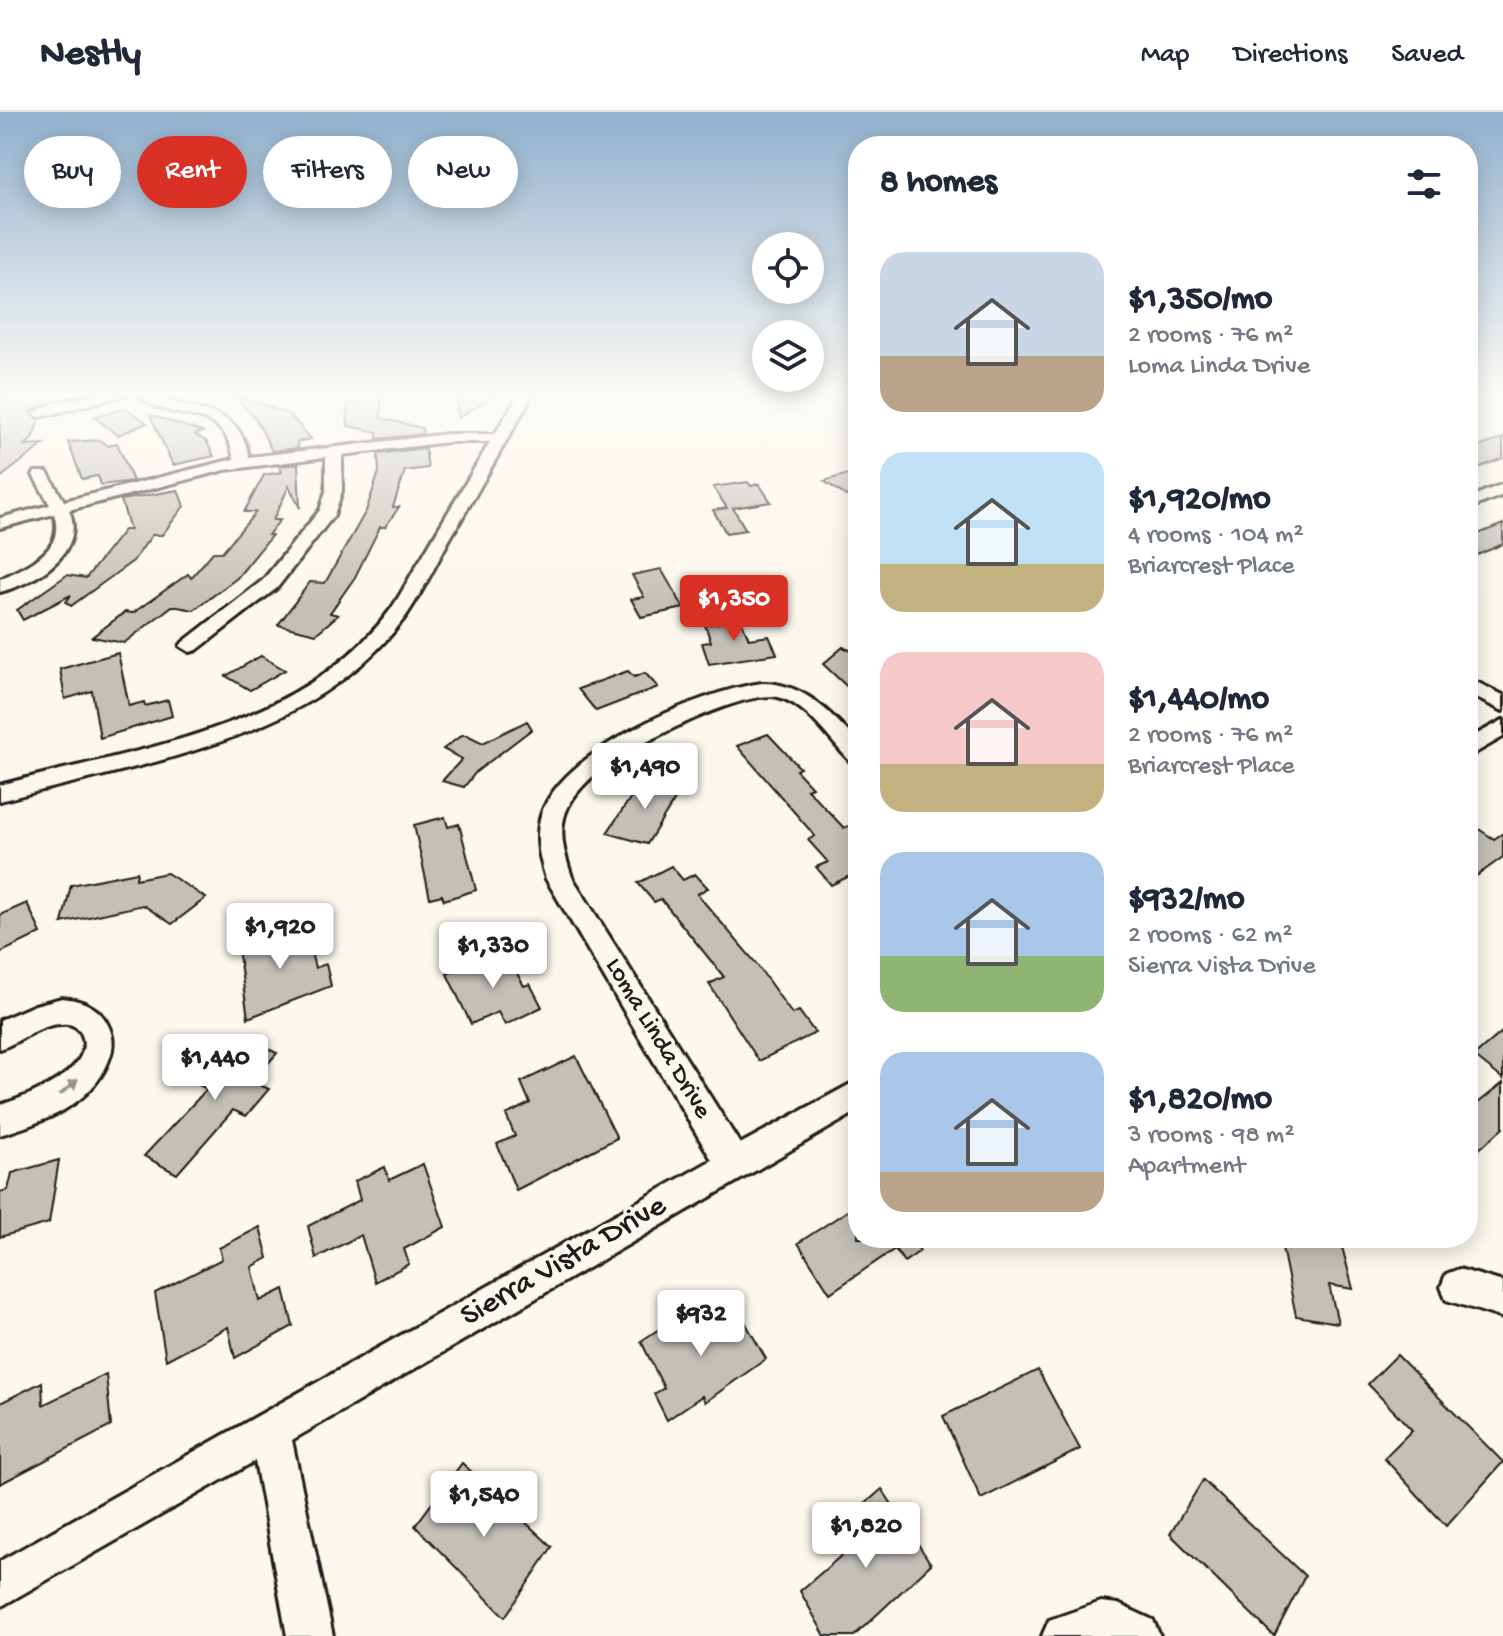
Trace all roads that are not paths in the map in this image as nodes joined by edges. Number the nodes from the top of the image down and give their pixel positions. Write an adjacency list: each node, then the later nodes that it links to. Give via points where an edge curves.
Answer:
1 (226, 465): 7 (street)
2 (334, 465): 10 (street, via 328,511 270,584)
3 (484, 465): 16 (street, via 398,613 352,662 278,709 190,746)
4 (41, 475): 7 (street)
5 (1503, 489): 6 (street)
6 (1478, 500)
7 (58, 507): 8 (street); 9 (street, via 67,529 62,544 36,567)
8 (0, 523)
9 (0, 586)
10 (190, 646)
11 (1478, 690): 12 (street)
12 (1503, 704)
13 (1503, 727): 14 (street)
14 (1478, 743)
15 (848, 746): 20 (street, Loma Linda Drive, via 795,695 750,691 615,746 576,780 551,824 549,846 559,879)
16 (0, 793)
17 (0, 1036): 19 (street, one-way to 17, via 63,1093 90,1066 98,1035 92,1023 68,1011 34,1018)
18 (848, 1100): 20 (street, Sierra Vista Drive)
19 (0, 1120)
20 (734, 1165): 23 (street, Sierra Vista Drive)
21 (1459, 1287): 22 (street)
22 (1503, 1300)
23 (270, 1431): 24 (street, Sierra Vista Drive); 25 (street)
24 (0, 1585)
25 (310, 1636)
26 (1065, 1636): 27 (street, via 1085,1627 1118,1625)
27 (1137, 1636)

